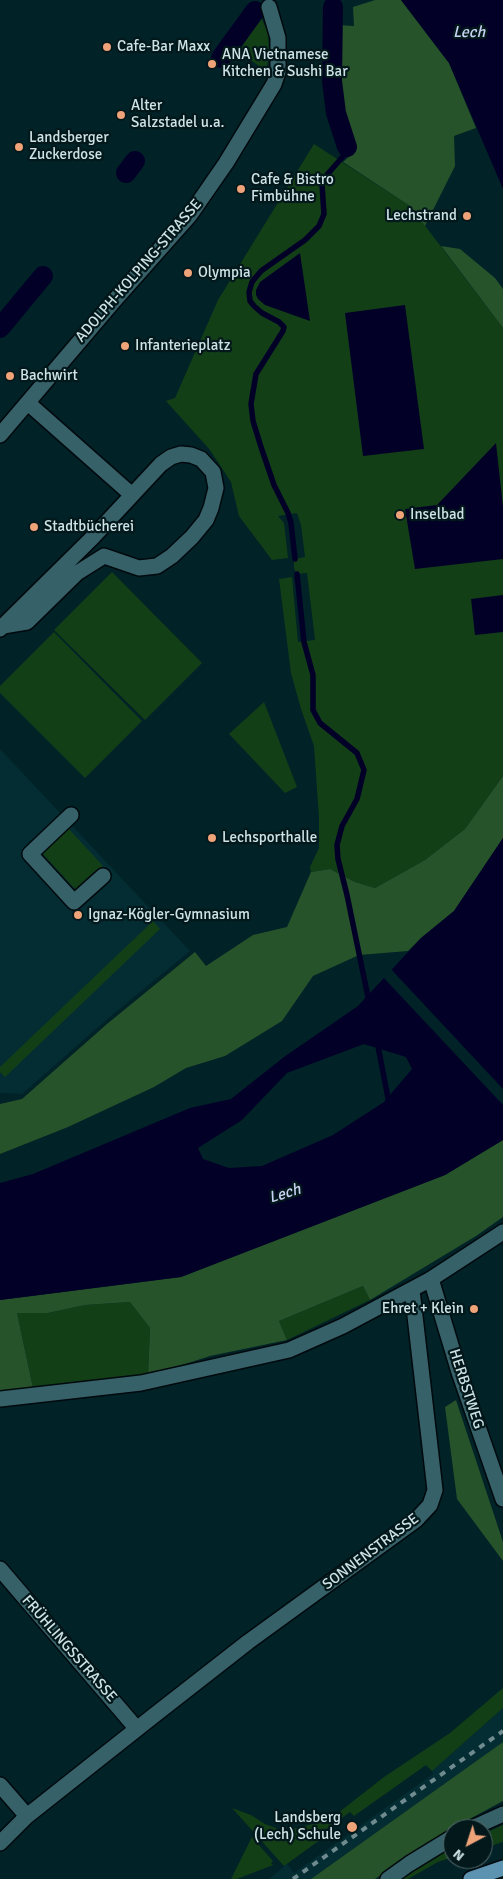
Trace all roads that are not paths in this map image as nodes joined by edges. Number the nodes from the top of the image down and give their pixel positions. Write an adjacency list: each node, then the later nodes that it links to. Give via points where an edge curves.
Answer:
1 (269, 7): 2 (street, ADOLPH-KOLPING-STRASSE, via 278,38 279,57 278,72 266,99 190,215)
2 (28, 403): 3 (street, ADOLPH-KOLPING-STRASSE); 4 (street)
3 (0, 436)
4 (132, 494): 5 (street); 5 (street, via 161,464 181,454 202,459 213,472 216,488 206,520 192,537 158,566 139,568 104,556 77,573 27,622)
5 (2, 628)
6 (71, 815): 7 (street, via 30,854 74,902)
7 (103, 876)
8 (503, 1232): 9 (street)
9 (431, 1279): 10 (street); 12 (street, HERBSTWEG)
10 (412, 1290): 11 (street, via 289,1350 141,1383); 14 (street, SONNENSTRASSE, via 434,1490 430,1505 416,1520 248,1642)
11 (0, 1398)
12 (503, 1499)
13 (0, 1569): 14 (street, FRÜHLINGSSTRASSE)
14 (137, 1728): 16 (street, SONNENSTRASSE)
15 (0, 1785): 16 (street)
16 (27, 1816): 17 (street, SONNENSTRASSE)
17 (0, 1843)
18 (443, 1843): 20 (street)
19 (503, 1868): 21 (main road)
20 (388, 1879)
21 (471, 1879)

